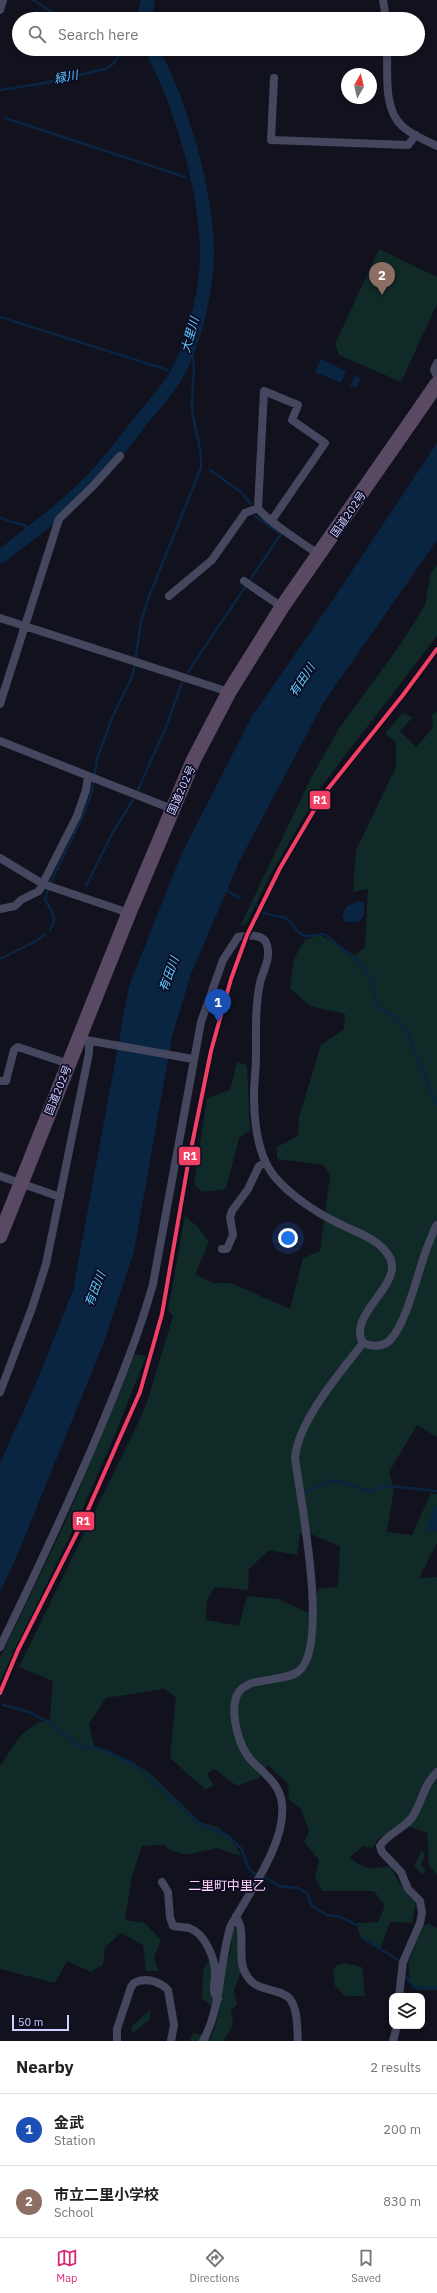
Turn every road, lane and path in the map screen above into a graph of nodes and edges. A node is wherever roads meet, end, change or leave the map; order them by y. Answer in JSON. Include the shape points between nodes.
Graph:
{"nodes":[{"id":1,"x":3,"y":0,"type":"edge"},
{"id":2,"x":383,"y":0,"type":"edge"},
{"id":3,"x":0,"y":10,"type":"edge"},
{"id":4,"x":385,"y":12,"type":"edge"},
{"id":5,"x":387,"y":56,"type":"edge"},
{"id":6,"x":274,"y":78,"type":"dead end"},
{"id":7,"x":416,"y":135,"type":"junction"},
{"id":8,"x":437,"y":146,"type":"edge"},
{"id":9,"x":437,"y":363,"type":"edge"},
{"id":10,"x":437,"y":376,"type":"edge"},
{"id":11,"x":437,"y":384,"type":"edge"},
{"id":12,"x":120,"y":456,"type":"dead end"},
{"id":13,"x":258,"y":508,"type":"junction"},
{"id":14,"x":272,"y":520,"type":"junction"},
{"id":15,"x":319,"y":555,"type":"junction"},
{"id":16,"x":247,"y":583,"type":"dead end"},
{"id":17,"x":169,"y":596,"type":"dead end"},
{"id":18,"x":282,"y":607,"type":"junction"},
{"id":19,"x":0,"y":618,"type":"edge"},
{"id":20,"x":25,"y":626,"type":"junction"},
{"id":21,"x":229,"y":692,"type":"junction"},
{"id":22,"x":0,"y":704,"type":"edge"},
{"id":23,"x":0,"y":741,"type":"edge"},
{"id":24,"x":88,"y":776,"type":"junction"},
{"id":25,"x":172,"y":809,"type":"junction"},
{"id":26,"x":0,"y":858,"type":"edge"},
{"id":27,"x":47,"y":885,"type":"junction"},
{"id":28,"x":0,"y":908,"type":"edge"},
{"id":29,"x":129,"y":913,"type":"junction"},
{"id":30,"x":84,"y":1040,"type":"junction"},
{"id":31,"x":193,"y":1059,"type":"junction"},
{"id":32,"x":69,"y":1064,"type":"junction"},
{"id":33,"x":0,"y":1081,"type":"edge"},
{"id":34,"x":265,"y":1163,"type":"junction"},
{"id":35,"x":0,"y":1176,"type":"edge"},
{"id":36,"x":22,"y":1183,"type":"junction"},
{"id":37,"x":60,"y":1197,"type":"junction"},
{"id":38,"x":437,"y":1226,"type":"edge"},
{"id":39,"x":0,"y":1236,"type":"edge"},
{"id":40,"x":222,"y":1249,"type":"dead end"},
{"id":41,"x":363,"y":1343,"type":"junction"},
{"id":42,"x":0,"y":1392,"type":"edge"},
{"id":43,"x":0,"y":1647,"type":"edge"},
{"id":44,"x":437,"y":1772,"type":"edge"},
{"id":45,"x":162,"y":1882,"type":"dead end"},
{"id":46,"x":236,"y":1916,"type":"junction"},
{"id":47,"x":399,"y":1993,"type":"edge"},
{"id":48,"x":218,"y":1999,"type":"junction"},
{"id":49,"x":396,"y":2029,"type":"edge"},
{"id":50,"x":117,"y":2041,"type":"edge"},
{"id":51,"x":171,"y":2041,"type":"edge"},
{"id":52,"x":203,"y":2041,"type":"edge"},
{"id":53,"x":298,"y":2041,"type":"edge"},
{"id":54,"x":393,"y":2041,"type":"edge"}],
"edges":[{"from":1,"to":3,"type":"street"},
{"from":2,"to":4,"type":"street"},
{"from":5,"to":7,"type":"street","via":[[391,110],[403,127]]},
{"from":6,"to":7,"type":"street","via":[[271,140],[408,145]]},
{"from":7,"to":8,"type":"street"},
{"from":9,"to":10,"type":"street","via":[[434,370]]},
{"from":11,"to":15,"type":"highway","name":"国道202号"},
{"from":12,"to":20,"type":"street","via":[[59,519]]},
{"from":13,"to":14,"type":"street"},
{"from":13,"to":14,"type":"street","via":[[264,390],[298,405],[292,420],[325,443]]},
{"from":13,"to":17,"type":"street","via":[[245,513],[212,560]]},
{"from":14,"to":15,"type":"street"},
{"from":15,"to":18,"type":"highway","name":"国道202号"},
{"from":16,"to":18,"type":"street"},
{"from":18,"to":21,"type":"highway","name":"国道202号"},
{"from":19,"to":20,"type":"street"},
{"from":20,"to":21,"type":"street"},
{"from":20,"to":22,"type":"street"},
{"from":21,"to":25,"type":"highway","name":"国道202号"},
{"from":23,"to":24,"type":"street"},
{"from":24,"to":25,"type":"street"},
{"from":24,"to":27,"type":"street","via":[[77,816]]},
{"from":25,"to":29,"type":"highway","name":"国道202号"},
{"from":26,"to":27,"type":"street"},
{"from":27,"to":28,"type":"street","via":[[15,906]]},
{"from":27,"to":29,"type":"street"},
{"from":29,"to":30,"type":"highway","name":"国道202号"},
{"from":30,"to":31,"type":"street"},
{"from":30,"to":32,"type":"highway","name":"国道202号"},
{"from":30,"to":37,"type":"street","via":[[89,1053]]},
{"from":31,"to":34,"type":"street","via":[[201,1022],[223,960],[231,946],[238,937],[247,935],[263,938],[267,944],[267,963],[257,997],[254,1096]]},
{"from":31,"to":43,"type":"street","via":[[154,1276],[143,1320],[58,1529]]},
{"from":32,"to":33,"type":"street","via":[[18,1047],[14,1050],[6,1081]]},
{"from":32,"to":36,"type":"highway","name":"国道202号"},
{"from":34,"to":40,"type":"street","via":[[259,1166],[248,1189],[232,1211],[230,1217],[233,1235],[227,1249]]},
{"from":34,"to":41,"type":"street","via":[[276,1179],[326,1218],[380,1244],[391,1258],[391,1272],[384,1290],[362,1320],[359,1330]]},
{"from":35,"to":36,"type":"street"},
{"from":36,"to":37,"type":"street"},
{"from":36,"to":39,"type":"highway","name":"国道202号"},
{"from":37,"to":42,"type":"street","via":[[41,1279]]},
{"from":38,"to":41,"type":"street","via":[[420,1265],[407,1309],[392,1338],[375,1347]]},
{"from":41,"to":46,"type":"street","via":[[316,1408],[301,1432],[296,1448],[295,1458],[313,1592],[312,1636],[306,1663],[299,1671],[288,1676],[245,1686],[237,1693],[234,1704],[242,1746],[249,1758],[274,1783],[282,1804],[276,1842]]},
{"from":44,"to":47,"type":"street","via":[[427,1782],[413,1818],[380,1846],[382,1852],[401,1872],[408,1889],[420,1902],[421,1908],[420,1923],[403,1962]]},
{"from":45,"to":48,"type":"street","via":[[168,1892],[170,1917],[174,1926],[189,1928],[200,1934],[207,1945],[214,1964],[213,1990]]},
{"from":46,"to":48,"type":"street","via":[[230,1928]]},
{"from":46,"to":53,"type":"street","via":[[241,1932],[242,1962],[247,1978],[258,1986],[290,1999]]},
{"from":48,"to":52,"type":"street"},
{"from":49,"to":54,"type":"street"},
{"from":50,"to":51,"type":"street","via":[[117,2028],[131,1987],[134,1983],[146,1980],[158,1982],[168,1990],[174,2025]]}]}
